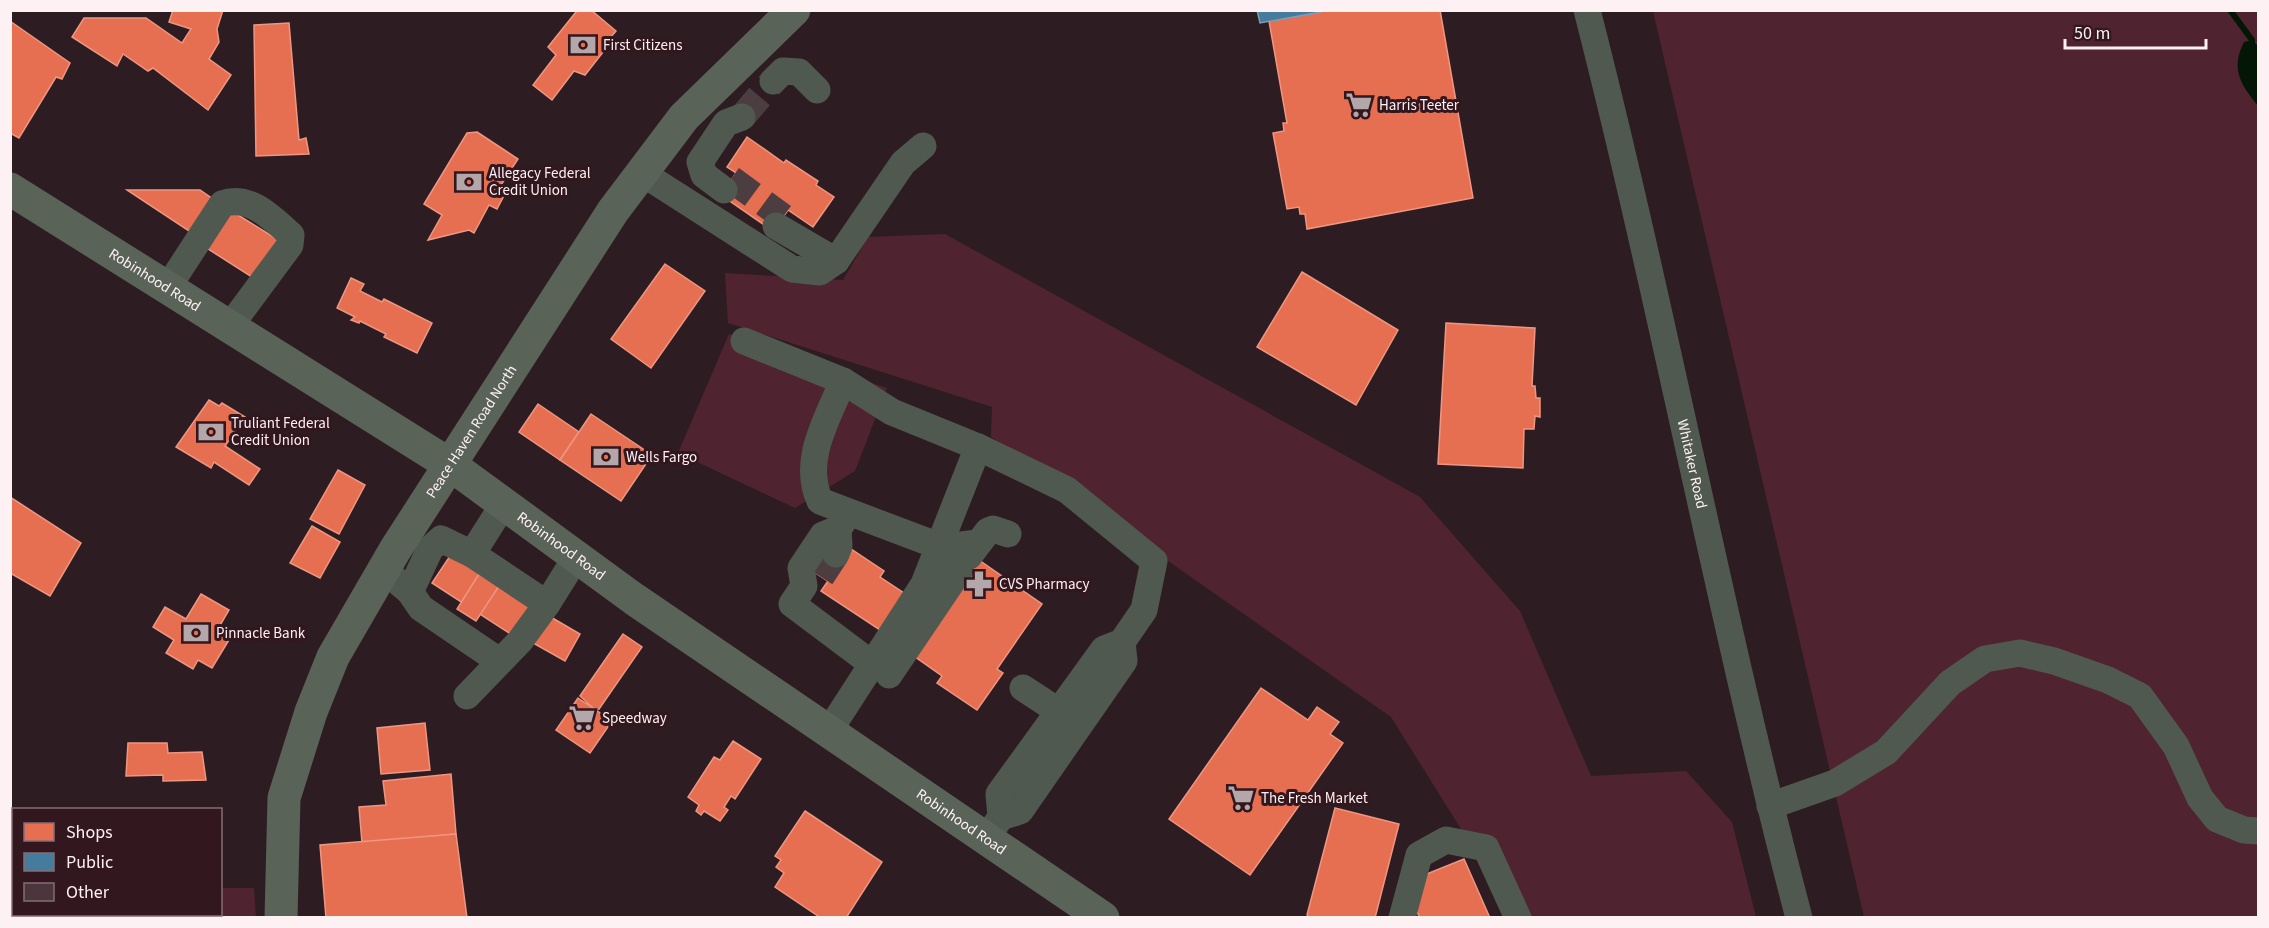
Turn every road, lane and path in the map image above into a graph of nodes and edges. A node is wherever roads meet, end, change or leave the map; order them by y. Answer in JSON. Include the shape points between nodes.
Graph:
{"nodes":[{"id":1,"x":1587,"y":10,"type":"edge"},
{"id":2,"x":787,"y":12,"type":"edge"},
{"id":3,"x":778,"y":84,"type":"tunnel mouth"},
{"id":4,"x":817,"y":90,"type":"dead end"},
{"id":5,"x":747,"y":120,"type":"tunnel mouth"},
{"id":6,"x":922,"y":146,"type":"dead end"},
{"id":7,"x":642,"y":173,"type":"junction"},
{"id":8,"x":728,"y":185,"type":"tunnel mouth"},
{"id":9,"x":10,"y":189,"type":"edge"},
{"id":10,"x":780,"y":222,"type":"tunnel mouth"},
{"id":11,"x":827,"y":255,"type":"junction"},
{"id":12,"x":168,"y":287,"type":"junction"},
{"id":13,"x":230,"y":326,"type":"junction"},
{"id":14,"x":744,"y":341,"type":"dead end"},
{"id":15,"x":843,"y":381,"type":"junction"},
{"id":16,"x":978,"y":447,"type":"junction"},
{"id":17,"x":452,"y":466,"type":"junction"},
{"id":18,"x":503,"y":505,"type":"junction"},
{"id":19,"x":841,"y":532,"type":"junction"},
{"id":20,"x":1008,"y":534,"type":"dead end"},
{"id":21,"x":418,"y":542,"type":"junction"},
{"id":22,"x":939,"y":546,"type":"junction"},
{"id":23,"x":472,"y":554,"type":"junction"},
{"id":24,"x":578,"y":556,"type":"junction"},
{"id":25,"x":384,"y":569,"type":"junction"},
{"id":26,"x":410,"y":592,"type":"junction"},
{"id":27,"x":547,"y":604,"type":"junction"},
{"id":28,"x":1122,"y":642,"type":"junction"},
{"id":29,"x":499,"y":661,"type":"junction"},
{"id":30,"x":880,"y":670,"type":"junction"},
{"id":31,"x":1023,"y":688,"type":"dead end"},
{"id":32,"x":467,"y":696,"type":"dead end"},
{"id":33,"x":1060,"y":710,"type":"junction"},
{"id":34,"x":1081,"y":726,"type":"junction"},
{"id":35,"x":829,"y":731,"type":"junction"},
{"id":36,"x":1770,"y":806,"type":"junction"},
{"id":37,"x":993,"y":827,"type":"junction"},
{"id":38,"x":2259,"y":831,"type":"edge"},
{"id":39,"x":281,"y":918,"type":"edge"},
{"id":40,"x":1103,"y":918,"type":"edge"},
{"id":41,"x":1402,"y":918,"type":"edge"},
{"id":42,"x":1518,"y":918,"type":"edge"},
{"id":43,"x":1799,"y":918,"type":"edge"}],
"edges":[{"from":1,"to":36,"type":"street","name":"Whitaker Road","via":[[1642,230]]},
{"from":2,"to":7,"type":"main road","name":"Peace Haven Road North","via":[[684,117]]},
{"from":3,"to":4,"type":"street","via":[[783,71],[799,72]]},
{"from":5,"to":8,"type":"street","via":[[723,144],[715,160]]},
{"from":6,"to":11,"type":"street","via":[[903,163]]},
{"from":7,"to":11,"type":"street","via":[[792,270],[820,272]]},
{"from":7,"to":17,"type":"main road","name":"Peace Haven Road North","via":[[613,211]]},
{"from":9,"to":12,"type":"main road","name":"Robinhood Road"},
{"from":10,"to":11,"type":"street","via":[[809,236]]},
{"from":12,"to":13,"type":"main road","name":"Robinhood Road"},
{"from":12,"to":13,"type":"street","via":[[222,204],[247,201],[291,234],[290,245]]},
{"from":13,"to":17,"type":"main road","name":"Robinhood Road"},
{"from":14,"to":15,"type":"street"},
{"from":15,"to":16,"type":"street","via":[[892,412]]},
{"from":15,"to":19,"type":"street","via":[[818,441],[812,485]]},
{"from":16,"to":22,"type":"street"},
{"from":16,"to":28,"type":"street","via":[[1067,490],[1154,561],[1144,610]]},
{"from":17,"to":18,"type":"main road","name":"Robinhood Road"},
{"from":17,"to":21,"type":"main road","name":"Peace Haven Road North"},
{"from":18,"to":23,"type":"street"},
{"from":18,"to":24,"type":"main road","name":"Robinhood Road"},
{"from":19,"to":22,"type":"street"},
{"from":19,"to":30,"type":"street","via":[[823,535],[801,568],[806,589]]},
{"from":20,"to":30,"type":"street","via":[[990,529],[968,558],[961,545],[944,568],[946,593]]},
{"from":21,"to":23,"type":"street","via":[[441,539]]},
{"from":21,"to":25,"type":"main road","name":"Peace Haven Road North"},
{"from":21,"to":26,"type":"street"},
{"from":22,"to":30,"type":"street"},
{"from":23,"to":27,"type":"street"},
{"from":24,"to":27,"type":"street"},
{"from":24,"to":35,"type":"main road","name":"Robinhood Road","via":[[634,599]]},
{"from":25,"to":26,"type":"street"},
{"from":25,"to":39,"type":"main road","name":"Peace Haven Road North","via":[[333,657],[284,798]]},
{"from":26,"to":29,"type":"street","via":[[421,608]]},
{"from":27,"to":29,"type":"street","via":[[520,641]]},
{"from":28,"to":33,"type":"street","via":[[1104,649]]},
{"from":28,"to":34,"type":"street","via":[[1124,661]]},
{"from":29,"to":32,"type":"street"},
{"from":30,"to":35,"type":"street"},
{"from":31,"to":33,"type":"street"},
{"from":33,"to":34,"type":"street"},
{"from":33,"to":37,"type":"street","via":[[999,794]]},
{"from":34,"to":37,"type":"street","via":[[1020,811]]},
{"from":35,"to":37,"type":"main road","name":"Robinhood Road"},
{"from":36,"to":38,"type":"street","via":[[1835,783],[1886,752],[1950,683],[1985,659],[2020,653],[2108,680],[2140,696],[2176,746],[2200,798],[2217,819],[2244,830]]},
{"from":36,"to":43,"type":"street","name":"Whitaker Road"},
{"from":37,"to":40,"type":"main road","name":"Robinhood Road"},
{"from":41,"to":42,"type":"street","via":[[1419,855],[1446,840],[1486,848]]}]}
